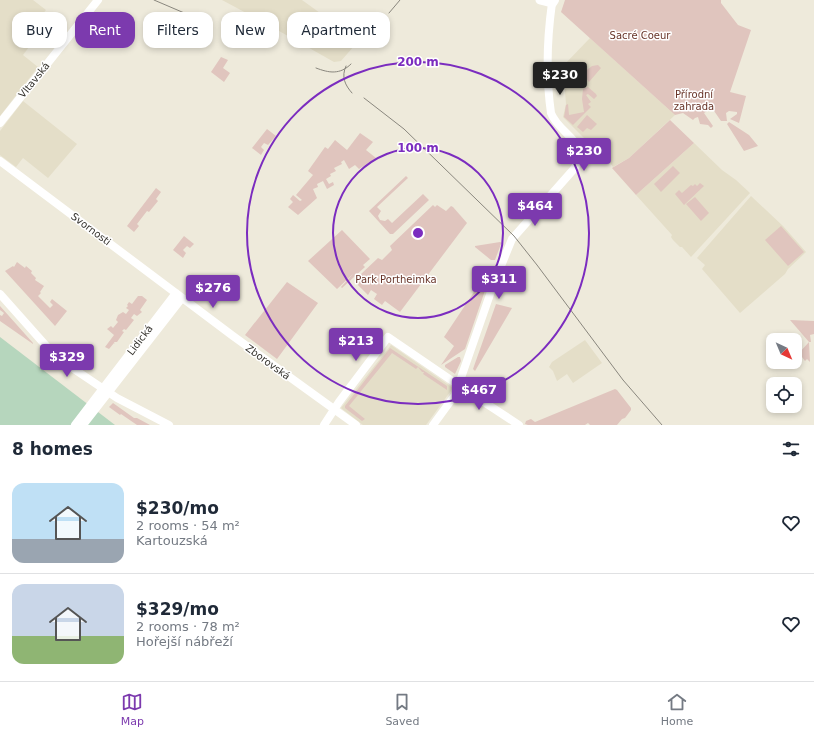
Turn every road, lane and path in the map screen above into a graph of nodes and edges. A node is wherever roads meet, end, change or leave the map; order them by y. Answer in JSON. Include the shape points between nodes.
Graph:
{"nodes":[{"id":1,"x":98,"y":0,"type":"edge"},
{"id":2,"x":540,"y":0,"type":"edge"},
{"id":3,"x":551,"y":1,"type":"edge"},
{"id":4,"x":0,"y":123,"type":"edge"},
{"id":5,"x":0,"y":161,"type":"edge"},
{"id":6,"x":0,"y":294,"type":"edge"},
{"id":7,"x":179,"y":295,"type":"junction"},
{"id":8,"x":458,"y":386,"type":"junction"},
{"id":9,"x":107,"y":388,"type":"junction"},
{"id":10,"x":334,"y":409,"type":"junction"},
{"id":11,"x":75,"y":425,"type":"edge"},
{"id":12,"x":83,"y":425,"type":"edge"},
{"id":13,"x":169,"y":425,"type":"edge"},
{"id":14,"x":324,"y":425,"type":"edge"},
{"id":15,"x":356,"y":425,"type":"edge"},
{"id":16,"x":433,"y":425,"type":"edge"},
{"id":17,"x":519,"y":425,"type":"edge"}],
"edges":[{"from":1,"to":4,"type":"main road","name":"Vltavská"},
{"from":2,"to":3,"type":"main road"},
{"from":3,"to":8,"type":"main road","via":[[548,69],[551,113],[560,128],[578,146],[580,158],[573,170],[513,238],[506,251]]},
{"from":5,"to":7,"type":"main road","name":"Svornosti"},
{"from":6,"to":13,"type":"main road","via":[[56,357],[117,398]]},
{"from":7,"to":9,"type":"main road","name":"Lidická"},
{"from":7,"to":10,"type":"main road","name":"Zborovská"},
{"from":8,"to":10,"type":"main road","via":[[388,337]]},
{"from":8,"to":16,"type":"main road"},
{"from":8,"to":17,"type":"main road"},
{"from":9,"to":11,"type":"main road"},
{"from":9,"to":12,"type":"main road"},
{"from":10,"to":14,"type":"main road"},
{"from":10,"to":15,"type":"main road","name":"Zborovská"}]}
